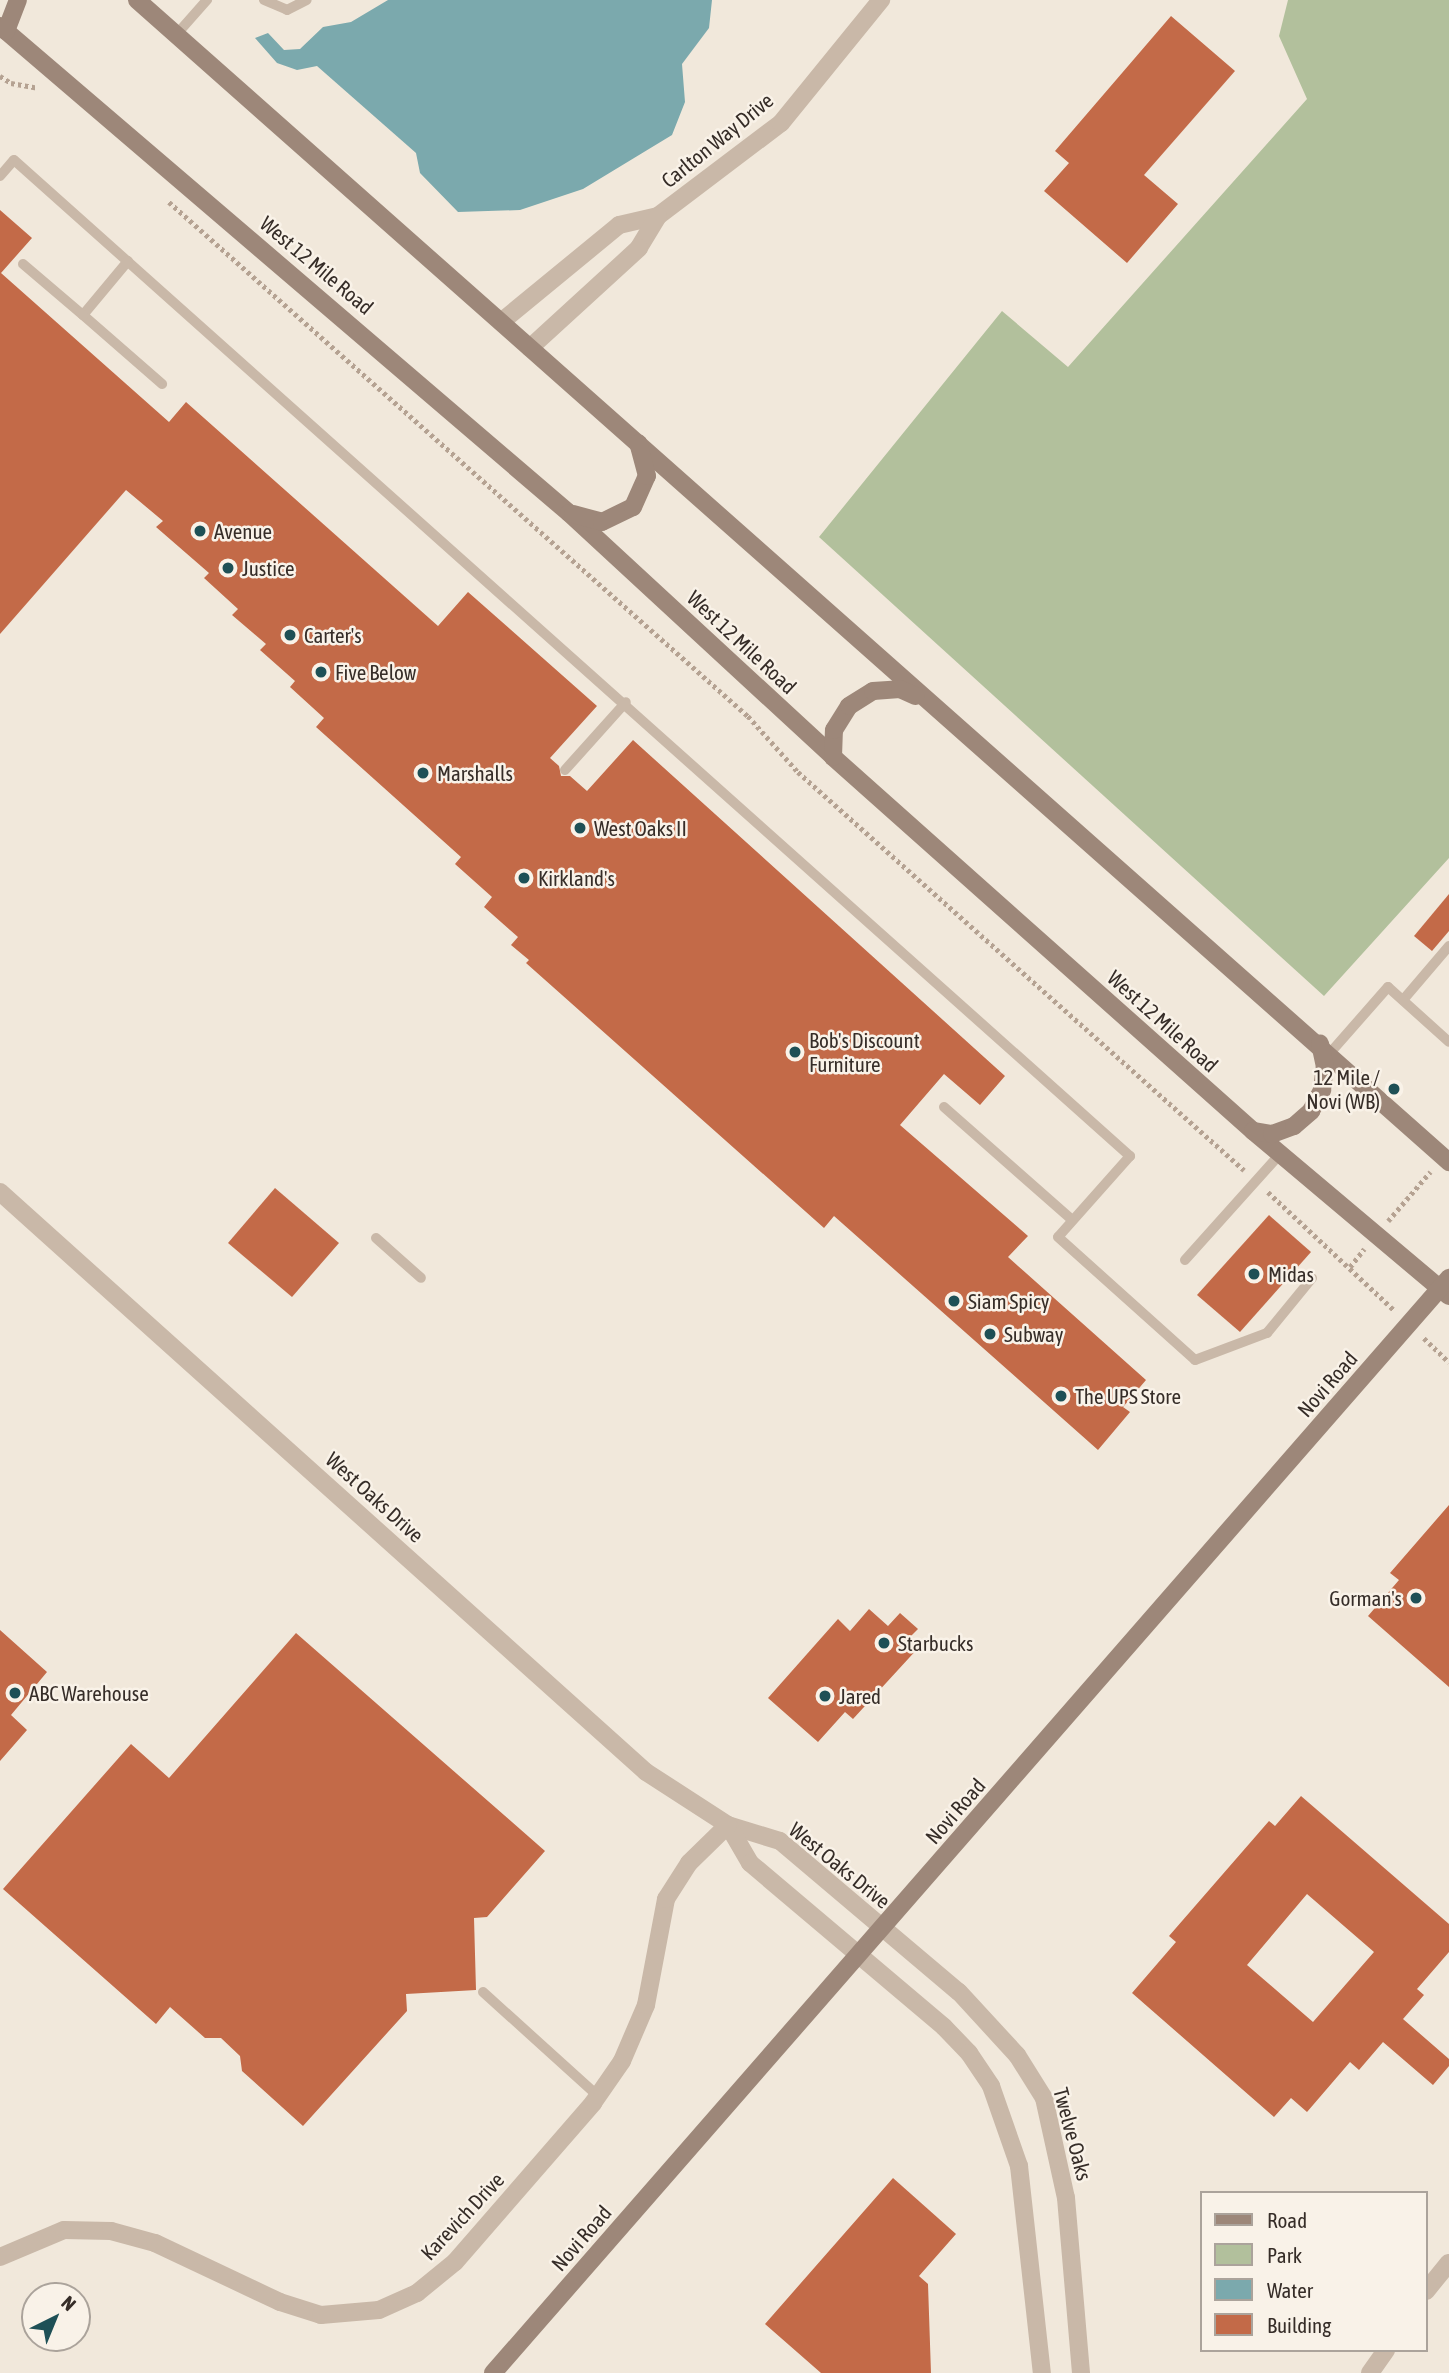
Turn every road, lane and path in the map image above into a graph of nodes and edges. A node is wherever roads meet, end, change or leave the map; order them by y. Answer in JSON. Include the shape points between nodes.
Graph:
{"nodes":[{"id":1,"x":18,"y":0,"type":"edge"},
{"id":2,"x":136,"y":0,"type":"edge"},
{"id":3,"x":207,"y":0,"type":"edge"},
{"id":4,"x":264,"y":0,"type":"edge"},
{"id":5,"x":307,"y":0,"type":"edge"},
{"id":6,"x":881,"y":0,"type":"edge"},
{"id":7,"x":2,"y":32,"type":"edge"},
{"id":8,"x":176,"y":35,"type":"junction"},
{"id":9,"x":0,"y":76,"type":"edge"},
{"id":10,"x":45,"y":92,"type":"dead end"},
{"id":11,"x":0,"y":176,"type":"edge"},
{"id":12,"x":159,"y":193,"type":"dead end"},
{"id":13,"x":658,"y":216,"type":"junction"},
{"id":14,"x":128,"y":261,"type":"junction"},
{"id":15,"x":23,"y":264,"type":"dead end"},
{"id":16,"x":83,"y":315,"type":"junction"},
{"id":17,"x":501,"y":322,"type":"junction"},
{"id":18,"x":530,"y":348,"type":"junction"},
{"id":19,"x":162,"y":384,"type":"dead end"},
{"id":20,"x":638,"y":443,"type":"junction"},
{"id":21,"x":569,"y":513,"type":"junction"},
{"id":22,"x":926,"y":700,"type":"junction"},
{"id":23,"x":626,"y":702,"type":"junction"},
{"id":24,"x":833,"y":757,"type":"junction"},
{"id":25,"x":565,"y":770,"type":"dead end"},
{"id":26,"x":1449,"y":946,"type":"edge"},
{"id":27,"x":1403,"y":1000,"type":"junction"},
{"id":28,"x":1449,"y":1042,"type":"edge"},
{"id":29,"x":1325,"y":1049,"type":"junction"},
{"id":30,"x":944,"y":1108,"type":"dead end"},
{"id":31,"x":1252,"y":1131,"type":"junction"},
{"id":32,"x":1280,"y":1154,"type":"junction"},
{"id":33,"x":1446,"y":1159,"type":"edge"},
{"id":34,"x":1256,"y":1181,"type":"junction"},
{"id":35,"x":0,"y":1192,"type":"edge"},
{"id":36,"x":1072,"y":1220,"type":"junction"},
{"id":37,"x":1375,"y":1236,"type":"junction"},
{"id":38,"x":376,"y":1238,"type":"dead end"},
{"id":39,"x":1185,"y":1260,"type":"dead end"},
{"id":40,"x":1350,"y":1267,"type":"junction"},
{"id":41,"x":421,"y":1278,"type":"dead end"},
{"id":42,"x":1312,"y":1278,"type":"dead end"},
{"id":43,"x":1446,"y":1287,"type":"edge"},
{"id":44,"x":1409,"y":1323,"type":"junction"},
{"id":45,"x":1449,"y":1362,"type":"edge"},
{"id":46,"x":728,"y":1825,"type":"junction"},
{"id":47,"x":883,"y":1929,"type":"junction"},
{"id":48,"x":860,"y":1954,"type":"junction"},
{"id":49,"x":483,"y":1992,"type":"dead end"},
{"id":50,"x":598,"y":2096,"type":"junction"},
{"id":51,"x":0,"y":2257,"type":"edge"},
{"id":52,"x":1449,"y":2263,"type":"edge"},
{"id":53,"x":1428,"y":2289,"type":"edge"},
{"id":54,"x":1385,"y":2352,"type":"edge"},
{"id":55,"x":493,"y":2373,"type":"edge"},
{"id":56,"x":1042,"y":2373,"type":"edge"},
{"id":57,"x":1081,"y":2373,"type":"edge"},
{"id":58,"x":1370,"y":2373,"type":"edge"}],
"edges":[{"from":1,"to":7,"type":"main road"},
{"from":2,"to":8,"type":"main road"},
{"from":3,"to":8,"type":"lane"},
{"from":4,"to":5,"type":"lane","via":[[287,10]]},
{"from":6,"to":13,"type":"street","name":"Carlton Way Drive","via":[[781,123]]},
{"from":7,"to":21,"type":"main road","name":"West 12 Mile Road"},
{"from":8,"to":17,"type":"main road"},
{"from":9,"to":10,"type":"path"},
{"from":11,"to":14,"type":"lane","via":[[14,160]]},
{"from":12,"to":34,"type":"path","via":[[748,716],[799,772]]},
{"from":13,"to":17,"type":"street","name":"Carlton Way Drive","via":[[619,225]]},
{"from":13,"to":18,"type":"street","name":"Carlton Way Drive","via":[[639,248]]},
{"from":14,"to":16,"type":"lane"},
{"from":14,"to":23,"type":"lane"},
{"from":15,"to":16,"type":"lane"},
{"from":16,"to":19,"type":"lane"},
{"from":17,"to":18,"type":"main road"},
{"from":18,"to":20,"type":"main road"},
{"from":20,"to":21,"type":"main road","via":[[647,476],[633,507],[602,522]]},
{"from":20,"to":22,"type":"main road"},
{"from":21,"to":24,"type":"main road","name":"West 12 Mile Road"},
{"from":22,"to":24,"type":"main road","via":[[900,689],[873,691],[849,706],[834,730]]},
{"from":22,"to":29,"type":"main road"},
{"from":23,"to":25,"type":"lane"},
{"from":23,"to":36,"type":"lane","via":[[1130,1156]]},
{"from":24,"to":31,"type":"main road","name":"West 12 Mile Road"},
{"from":26,"to":27,"type":"lane"},
{"from":27,"to":28,"type":"lane"},
{"from":27,"to":29,"type":"lane","via":[[1388,987]]},
{"from":29,"to":31,"type":"main road","via":[[1324,1079],[1311,1111],[1294,1126],[1272,1134]]},
{"from":29,"to":33,"type":"main road"},
{"from":30,"to":36,"type":"lane"},
{"from":31,"to":32,"type":"main road","name":"West 12 Mile Road"},
{"from":32,"to":34,"type":"lane"},
{"from":32,"to":37,"type":"main road","name":"West 12 Mile Road"},
{"from":33,"to":37,"type":"path"},
{"from":34,"to":39,"type":"lane"},
{"from":34,"to":40,"type":"path"},
{"from":35,"to":46,"type":"street","name":"West Oaks Drive","via":[[646,1772]]},
{"from":36,"to":42,"type":"lane","via":[[1058,1237],[1195,1360],[1267,1333]]},
{"from":37,"to":40,"type":"path"},
{"from":37,"to":43,"type":"main road","name":"West 12 Mile Road"},
{"from":38,"to":41,"type":"lane"},
{"from":40,"to":44,"type":"path"},
{"from":43,"to":44,"type":"main road","name":"Novi Road"},
{"from":44,"to":45,"type":"path"},
{"from":44,"to":47,"type":"main road","name":"Novi Road"},
{"from":46,"to":47,"type":"street","name":"West Oaks Drive","via":[[780,1840]]},
{"from":46,"to":48,"type":"street","name":"West Oaks Drive","via":[[750,1863],[808,1917]]},
{"from":46,"to":50,"type":"street","name":"Karevich Drive","via":[[689,1863],[666,1899],[646,2005],[622,2061]]},
{"from":47,"to":48,"type":"main road","name":"Novi Road"},
{"from":47,"to":57,"type":"street","name":"Twelve Oaks","via":[[960,1992],[1017,2055],[1044,2098],[1066,2198]]},
{"from":48,"to":55,"type":"main road","name":"Novi Road"},
{"from":48,"to":56,"type":"street","via":[[969,2053],[991,2086],[1019,2166]]},
{"from":49,"to":50,"type":"lane"},
{"from":50,"to":51,"type":"street","name":"Karevich Drive","via":[[455,2262],[417,2292],[379,2310],[338,2316],[304,2311],[155,2243],[111,2231],[64,2230]]},
{"from":52,"to":53,"type":"street"},
{"from":54,"to":58,"type":"street"}]}
